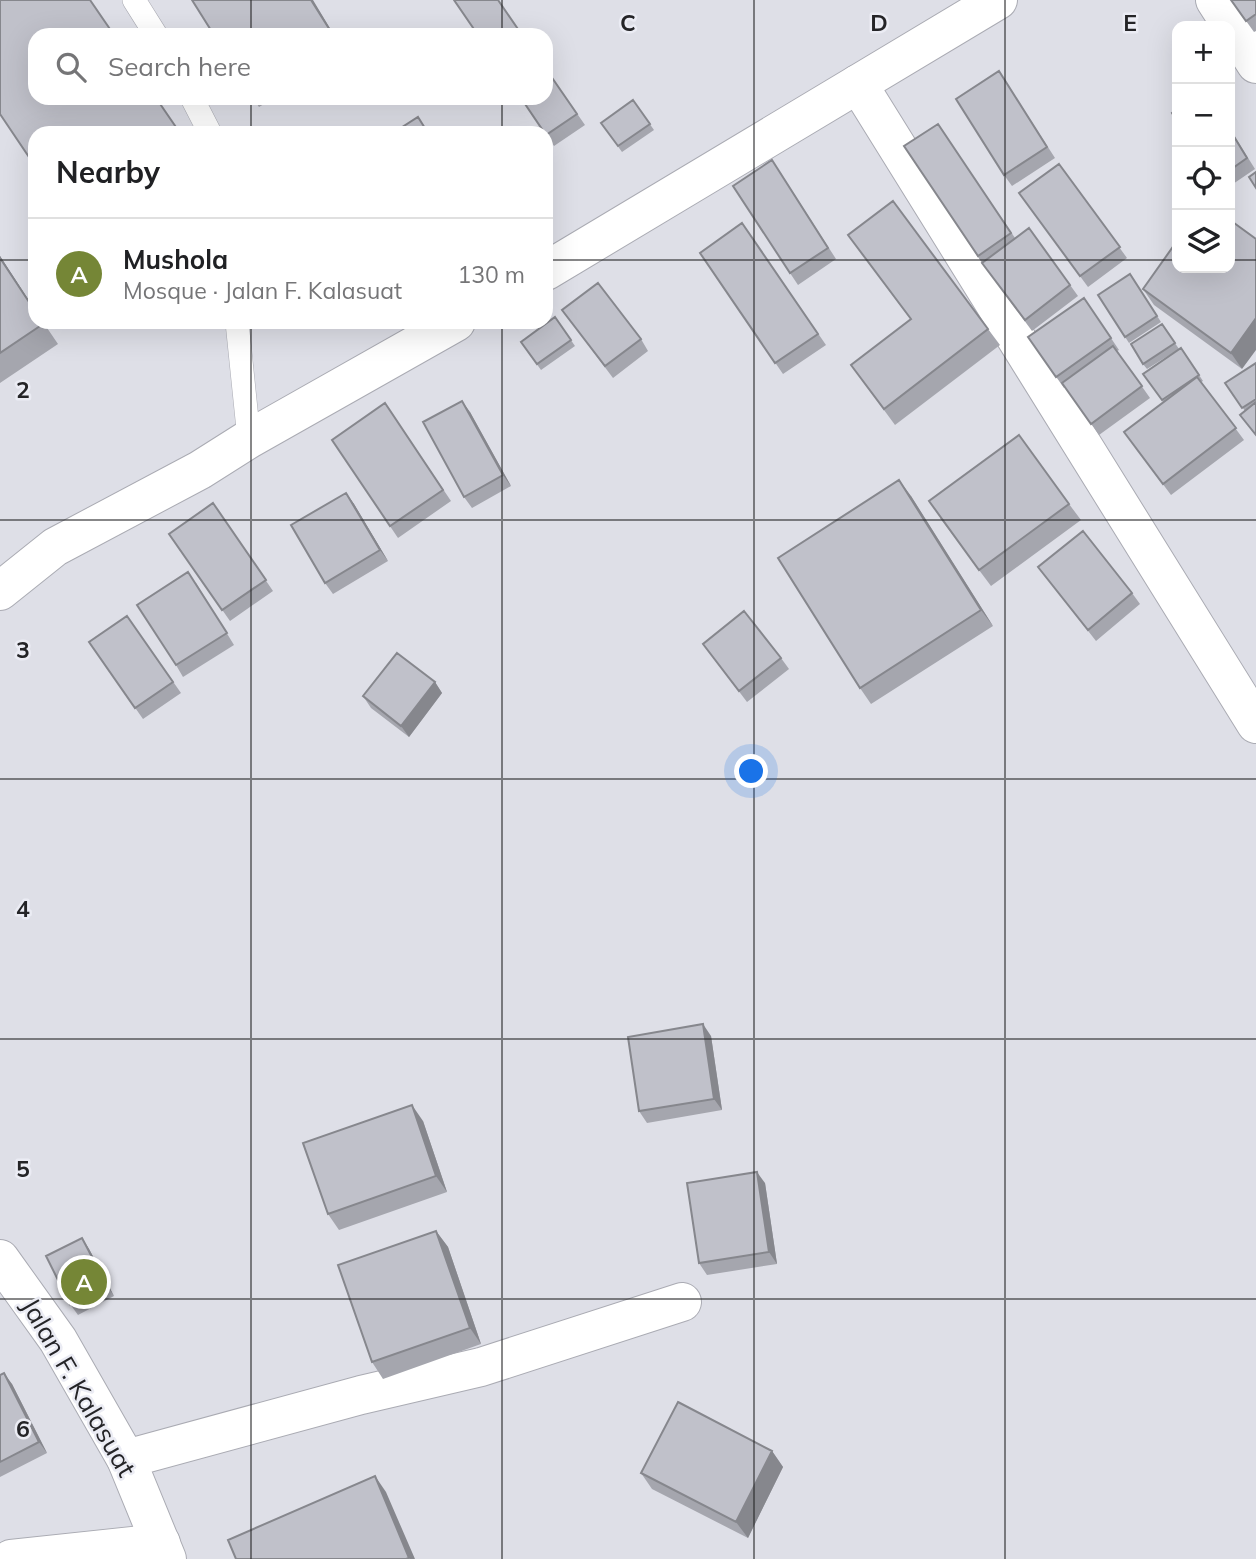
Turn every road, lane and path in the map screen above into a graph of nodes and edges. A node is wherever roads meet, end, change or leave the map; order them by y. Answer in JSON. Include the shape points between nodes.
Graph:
{"nodes":[{"id":1,"x":134,"y":0,"type":"edge"},
{"id":2,"x":998,"y":0,"type":"edge"},
{"id":3,"x":1215,"y":0,"type":"edge"},
{"id":4,"x":152,"y":28,"type":"edge"},
{"id":5,"x":1256,"y":64,"type":"edge"},
{"id":6,"x":858,"y":84,"type":"junction"},
{"id":7,"x":196,"y":105,"type":"edge"},
{"id":8,"x":206,"y":126,"type":"edge"},
{"id":9,"x":553,"y":267,"type":"edge"},
{"id":10,"x":238,"y":329,"type":"edge"},
{"id":11,"x":444,"y":329,"type":"edge"},
{"id":12,"x":250,"y":439,"type":"junction"},
{"id":13,"x":0,"y":591,"type":"edge"},
{"id":14,"x":1256,"y":724,"type":"edge"},
{"id":15,"x":0,"y":1259,"type":"edge"},
{"id":16,"x":681,"y":1302,"type":"dead end"},
{"id":17,"x":126,"y":1459,"type":"junction"},
{"id":18,"x":164,"y":1551,"type":"edge"},
{"id":19,"x":10,"y":1559,"type":"edge"}],
"edges":[{"from":1,"to":4,"type":"lane"},
{"from":2,"to":6,"type":"street"},
{"from":3,"to":5,"type":"street"},
{"from":6,"to":9,"type":"street"},
{"from":6,"to":14,"type":"street"},
{"from":7,"to":8,"type":"lane"},
{"from":10,"to":12,"type":"lane"},
{"from":11,"to":12,"type":"street"},
{"from":12,"to":13,"type":"street","via":[[55,547]]},
{"from":15,"to":17,"type":"street","name":"Jalan F. Kalasuat","via":[[58,1340]]},
{"from":16,"to":17,"type":"street","via":[[481,1367]]},
{"from":17,"to":18,"type":"street","name":"Jalan F. Kalasuat"},
{"from":18,"to":19,"type":"street"}]}
